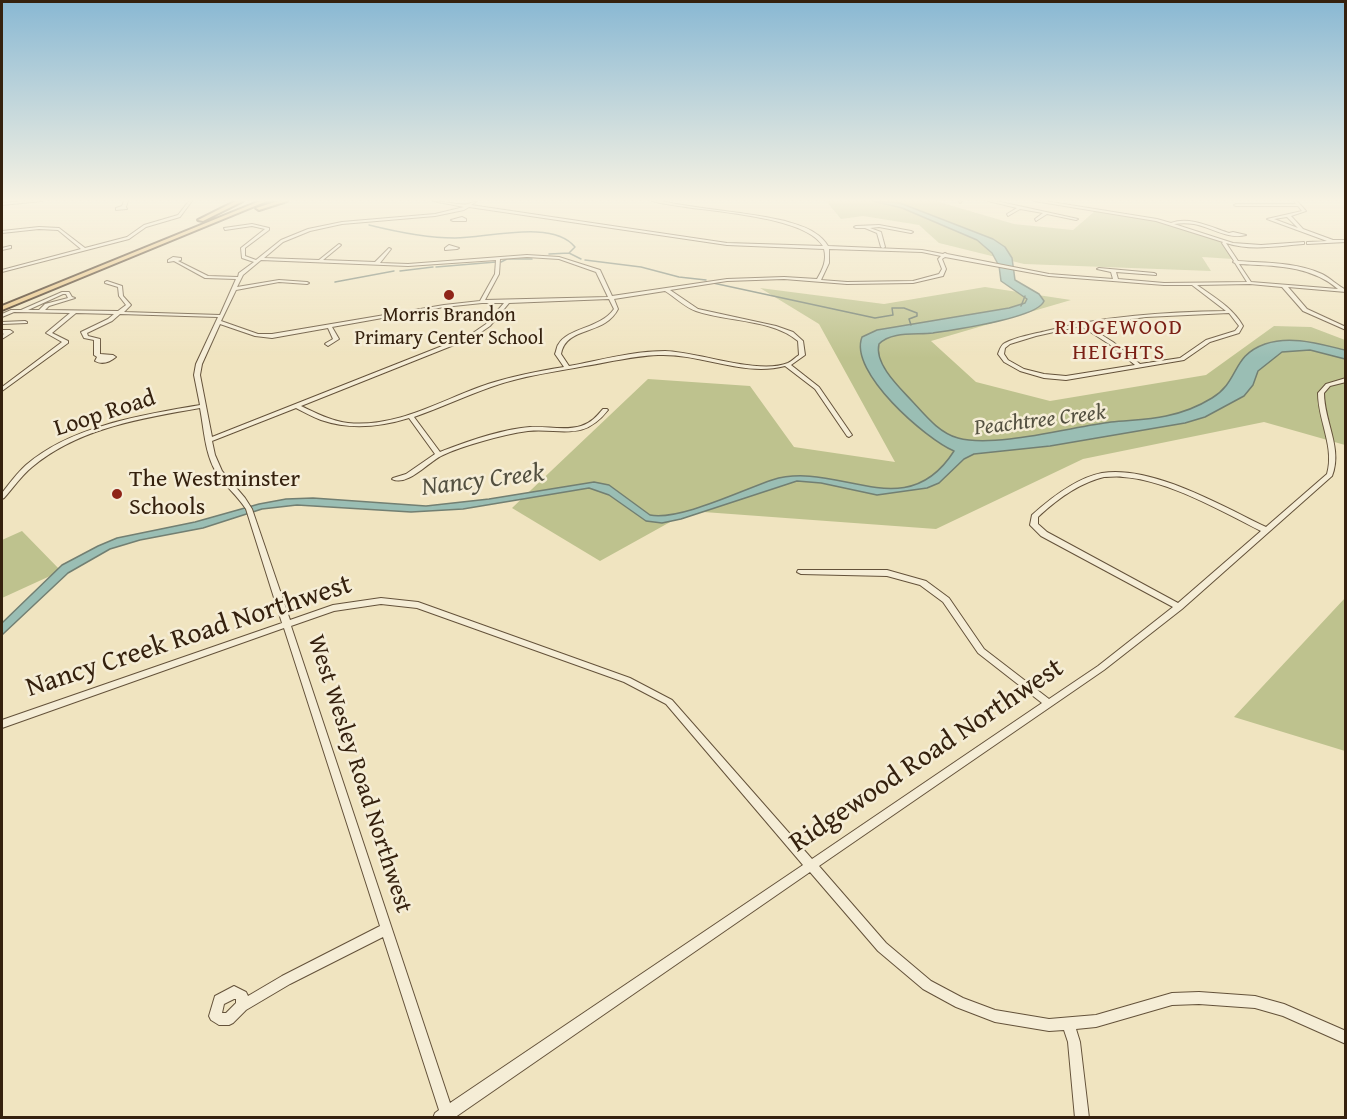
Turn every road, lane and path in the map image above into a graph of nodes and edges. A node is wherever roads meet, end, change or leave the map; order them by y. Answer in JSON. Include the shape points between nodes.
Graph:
{"nodes":[{"id":1,"x":68,"y":253,"type":"edge"},
{"id":2,"x":124,"y":253,"type":"edge"},
{"id":3,"x":138,"y":253,"type":"edge"},
{"id":4,"x":243,"y":253,"type":"edge"},
{"id":5,"x":266,"y":253,"type":"edge"},
{"id":6,"x":329,"y":253,"type":"edge"},
{"id":7,"x":385,"y":253,"type":"edge"},
{"id":8,"x":449,"y":253,"type":"edge"},
{"id":9,"x":827,"y":253,"type":"edge"},
{"id":10,"x":938,"y":253,"type":"edge"},
{"id":11,"x":1230,"y":253,"type":"edge"},
{"id":12,"x":945,"y":254,"type":"junction"},
{"id":13,"x":498,"y":259,"type":"junction"},
{"id":14,"x":257,"y":260,"type":"junction"},
{"id":15,"x":321,"y":260,"type":"junction"},
{"id":16,"x":176,"y":261,"type":"dead end"},
{"id":17,"x":1235,"y":262,"type":"junction"},
{"id":18,"x":447,"y":263,"type":"junction"},
{"id":19,"x":376,"y":264,"type":"junction"},
{"id":20,"x":1151,"y":267,"type":"dead end"},
{"id":21,"x":1099,"y":269,"type":"dead end"},
{"id":22,"x":2,"y":271,"type":"edge"},
{"id":23,"x":1113,"y":271,"type":"junction"},
{"id":24,"x":238,"y":278,"type":"junction"},
{"id":25,"x":1116,"y":280,"type":"junction"},
{"id":26,"x":818,"y":281,"type":"junction"},
{"id":27,"x":107,"y":282,"type":"dead end"},
{"id":28,"x":307,"y":283,"type":"dead end"},
{"id":29,"x":1193,"y":284,"type":"junction"},
{"id":30,"x":1250,"y":284,"type":"junction"},
{"id":31,"x":1284,"y":286,"type":"junction"},
{"id":32,"x":233,"y":289,"type":"junction"},
{"id":33,"x":667,"y":290,"type":"junction"},
{"id":34,"x":1345,"y":291,"type":"edge"},
{"id":35,"x":611,"y":298,"type":"junction"},
{"id":36,"x":2,"y":302,"type":"edge"},
{"id":37,"x":482,"y":302,"type":"junction"},
{"id":38,"x":507,"y":302,"type":"junction"},
{"id":39,"x":2,"y":308,"type":"edge"},
{"id":40,"x":21,"y":311,"type":"junction"},
{"id":41,"x":40,"y":311,"type":"junction"},
{"id":42,"x":75,"y":311,"type":"junction"},
{"id":43,"x":1230,"y":312,"type":"junction"},
{"id":44,"x":119,"y":314,"type":"junction"},
{"id":45,"x":2,"y":316,"type":"edge"},
{"id":46,"x":220,"y":319,"type":"junction"},
{"id":47,"x":26,"y":322,"type":"dead end"},
{"id":48,"x":2,"y":323,"type":"edge"},
{"id":49,"x":1081,"y":324,"type":"junction"},
{"id":50,"x":330,"y":327,"type":"junction"},
{"id":51,"x":1346,"y":329,"type":"edge"},
{"id":52,"x":2,"y":332,"type":"edge"},
{"id":53,"x":2,"y":337,"type":"edge"},
{"id":54,"x":328,"y":344,"type":"dead end"},
{"id":55,"x":100,"y":357,"type":"dead end"},
{"id":56,"x":788,"y":365,"type":"junction"},
{"id":57,"x":1138,"y":365,"type":"junction"},
{"id":58,"x":568,"y":368,"type":"junction"},
{"id":59,"x":1346,"y":380,"type":"edge"},
{"id":60,"x":2,"y":389,"type":"edge"},
{"id":61,"x":202,"y":406,"type":"junction"},
{"id":62,"x":297,"y":406,"type":"junction"},
{"id":63,"x":605,"y":410,"type":"dead end"},
{"id":64,"x":412,"y":418,"type":"junction"},
{"id":65,"x":849,"y":435,"type":"dead end"},
{"id":66,"x":209,"y":440,"type":"junction"},
{"id":67,"x":438,"y":454,"type":"junction"},
{"id":68,"x":395,"y":479,"type":"dead end"},
{"id":69,"x":2,"y":497,"type":"edge"},
{"id":70,"x":1267,"y":531,"type":"junction"},
{"id":71,"x":801,"y":572,"type":"dead end"},
{"id":72,"x":1179,"y":607,"type":"junction"},
{"id":73,"x":286,"y":625,"type":"junction"},
{"id":74,"x":1048,"y":703,"type":"junction"},
{"id":75,"x":2,"y":724,"type":"edge"},
{"id":76,"x":812,"y":865,"type":"junction"},
{"id":77,"x":386,"y":928,"type":"junction"},
{"id":78,"x":242,"y":1006,"type":"dead end"},
{"id":79,"x":1069,"y":1025,"type":"junction"},
{"id":80,"x":1346,"y":1038,"type":"edge"},
{"id":81,"x":445,"y":1116,"type":"edge"},
{"id":82,"x":1082,"y":1118,"type":"edge"}],
"edges":[{"from":1,"to":22,"type":"street"},
{"from":2,"to":36,"type":"highway"},
{"from":3,"to":39,"type":"highway"},
{"from":4,"to":14,"type":"street","via":[[243,257]]},
{"from":5,"to":14,"type":"street","name":"West Wesley Road Northwest"},
{"from":6,"to":15,"type":"street"},
{"from":7,"to":19,"type":"street"},
{"from":8,"to":18,"type":"street"},
{"from":9,"to":26,"type":"street","via":[[828,262]]},
{"from":10,"to":12,"type":"street"},
{"from":11,"to":17,"type":"street"},
{"from":12,"to":25,"type":"street","via":[[1019,271]]},
{"from":12,"to":26,"type":"street","via":[[940,259],[943,273],[928,281]]},
{"from":13,"to":18,"type":"street"},
{"from":13,"to":35,"type":"street","via":[[542,256],[577,262],[598,271]]},
{"from":13,"to":37,"type":"street","via":[[497,274]]},
{"from":14,"to":15,"type":"street"},
{"from":14,"to":24,"type":"street","name":"West Wesley Road Northwest"},
{"from":15,"to":19,"type":"street"},
{"from":16,"to":24,"type":"street","via":[[207,277]]},
{"from":17,"to":30,"type":"street"},
{"from":17,"to":34,"type":"street","via":[[1310,270],[1329,277]]},
{"from":18,"to":19,"type":"street"},
{"from":20,"to":23,"type":"street","via":[[1155,276]]},
{"from":21,"to":23,"type":"street"},
{"from":23,"to":25,"type":"street"},
{"from":24,"to":32,"type":"street","name":"West Wesley Road Northwest"},
{"from":25,"to":29,"type":"street"},
{"from":26,"to":33,"type":"street","via":[[743,278]]},
{"from":27,"to":44,"type":"street","via":[[120,286],[121,296],[129,303]]},
{"from":28,"to":32,"type":"street","via":[[274,281]]},
{"from":29,"to":30,"type":"street"},
{"from":29,"to":43,"type":"street"},
{"from":30,"to":31,"type":"street"},
{"from":31,"to":34,"type":"street"},
{"from":31,"to":51,"type":"street","via":[[1305,310]]},
{"from":32,"to":46,"type":"street","name":"West Wesley Road Northwest"},
{"from":33,"to":35,"type":"street"},
{"from":33,"to":56,"type":"street","via":[[696,310],[791,333],[800,341],[803,351]]},
{"from":35,"to":38,"type":"street"},
{"from":35,"to":58,"type":"street","via":[[616,309],[611,317],[560,345],[558,354]]},
{"from":37,"to":38,"type":"street"},
{"from":37,"to":50,"type":"street"},
{"from":38,"to":62,"type":"street","via":[[488,325],[472,336]]},
{"from":40,"to":41,"type":"street"},
{"from":40,"to":41,"type":"street","via":[[62,294],[71,298]]},
{"from":40,"to":45,"type":"street"},
{"from":41,"to":42,"type":"street"},
{"from":42,"to":44,"type":"street"},
{"from":42,"to":60,"type":"street","via":[[49,333],[66,342]]},
{"from":43,"to":49,"type":"street","via":[[1161,313]]},
{"from":43,"to":57,"type":"street","via":[[1241,323],[1237,332],[1208,341],[1182,359]]},
{"from":44,"to":46,"type":"street"},
{"from":44,"to":55,"type":"street","via":[[83,335],[98,339]]},
{"from":46,"to":50,"type":"street","via":[[264,336]]},
{"from":46,"to":61,"type":"street","name":"West Wesley Road Northwest","via":[[197,370]]},
{"from":47,"to":48,"type":"street"},
{"from":49,"to":57,"type":"street"},
{"from":49,"to":57,"type":"street","via":[[1008,344],[1001,354],[1017,368],[1051,377],[1074,377]]},
{"from":50,"to":54,"type":"street","via":[[336,339]]},
{"from":52,"to":53,"type":"street","via":[[10,332]]},
{"from":56,"to":58,"type":"street","via":[[758,367],[665,352]]},
{"from":56,"to":65,"type":"street","via":[[817,388]]},
{"from":58,"to":64,"type":"street","via":[[495,384]]},
{"from":59,"to":70,"type":"street","name":"Ridgewood Road Northwest","via":[[1328,385],[1321,393],[1333,466],[1330,475]]},
{"from":61,"to":66,"type":"street","name":"West Wesley Road Northwest"},
{"from":61,"to":69,"type":"street","name":"Loop Road","via":[[128,422],[62,445],[30,465]]},
{"from":62,"to":64,"type":"street","via":[[320,419],[352,425]]},
{"from":62,"to":66,"type":"street"},
{"from":63,"to":67,"type":"street","via":[[600,419],[581,430],[526,429]]},
{"from":64,"to":67,"type":"street"},
{"from":66,"to":73,"type":"street","name":"West Wesley Road Northwest","via":[[219,472],[243,499],[250,514]]},
{"from":67,"to":68,"type":"street","via":[[419,471]]},
{"from":70,"to":72,"type":"street","name":"Ridgewood Road Northwest"},
{"from":70,"to":72,"type":"street","via":[[1161,483],[1121,474],[1092,478],[1034,516],[1034,525],[1044,534]]},
{"from":71,"to":74,"type":"street","via":[[887,573],[923,583],[946,600],[981,651]]},
{"from":72,"to":74,"type":"street","name":"Ridgewood Road Northwest","via":[[1101,668]]},
{"from":73,"to":75,"type":"street","name":"Nancy Creek Road Northwest"},
{"from":73,"to":76,"type":"street","name":"Nancy Creek Road Northwest","via":[[352,604],[406,603],[627,680],[679,711]]},
{"from":73,"to":77,"type":"street","name":"West Wesley Road Northwest"},
{"from":74,"to":76,"type":"street","name":"Ridgewood Road Northwest"},
{"from":76,"to":79,"type":"street","name":"Nancy Creek Road Northwest","via":[[882,947],[927,985],[995,1016],[1031,1024]]},
{"from":76,"to":81,"type":"street","name":"Ridgewood Road Northwest"},
{"from":77,"to":78,"type":"street"},
{"from":77,"to":81,"type":"street","name":"West Wesley Road Northwest"},
{"from":79,"to":80,"type":"street","name":"Nancy Creek Road Northwest","via":[[1096,1021],[1150,1003],[1199,998],[1267,1005]]},
{"from":79,"to":82,"type":"street"}]}
